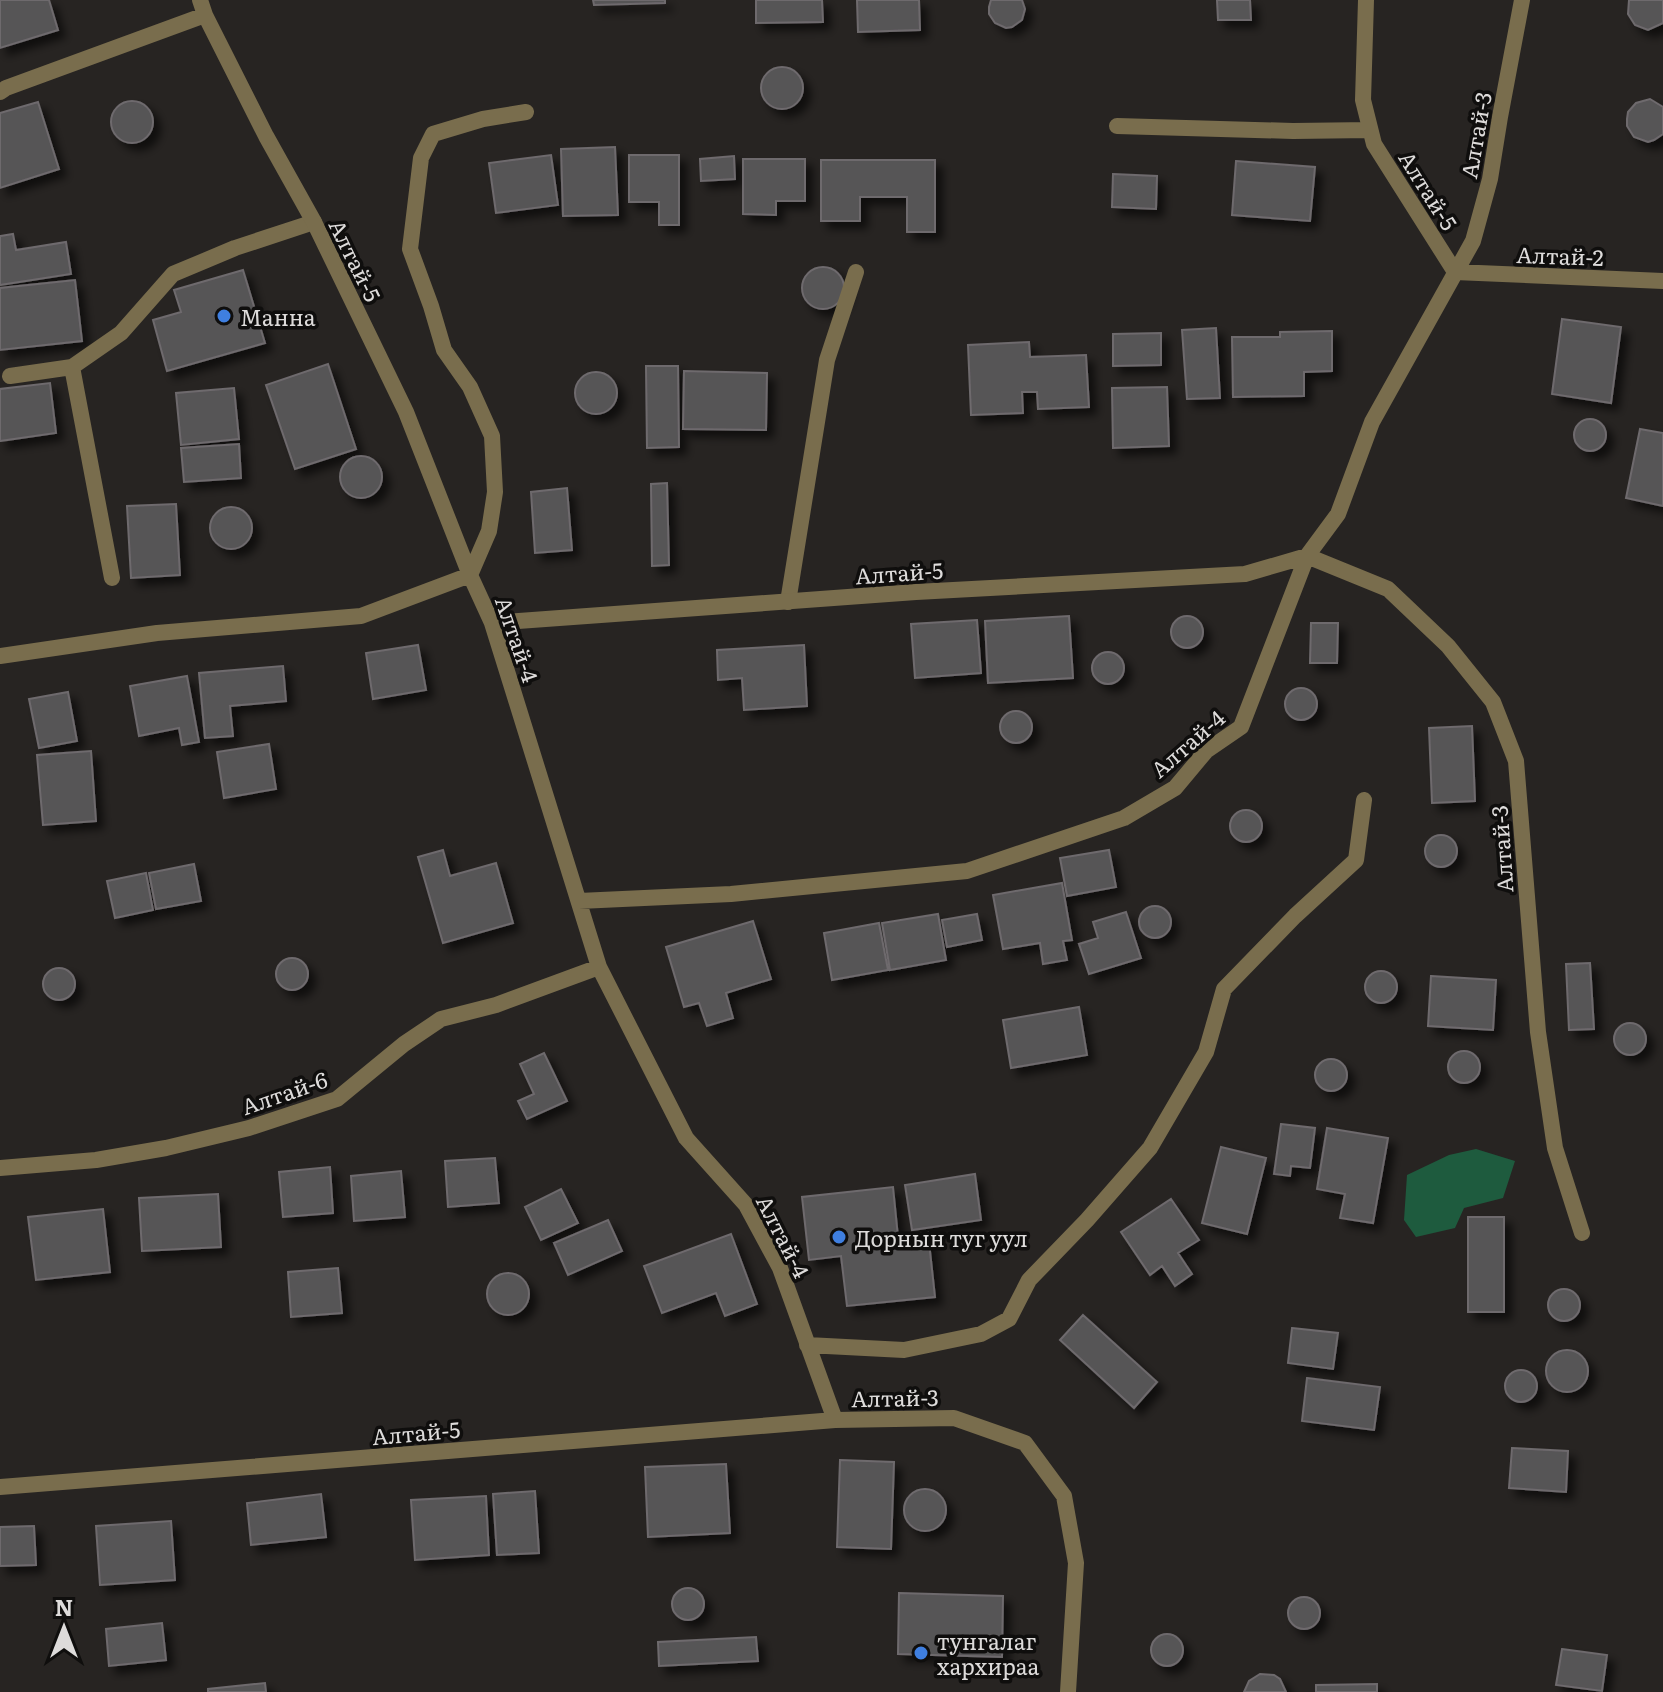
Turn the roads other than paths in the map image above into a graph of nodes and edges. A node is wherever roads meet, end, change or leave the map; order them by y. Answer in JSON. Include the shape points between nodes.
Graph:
{"nodes":[{"id":1,"x":1366,"y":0,"type":"edge"},
{"id":2,"x":1522,"y":0,"type":"edge"},
{"id":3,"x":202,"y":8,"type":"edge"},
{"id":4,"x":0,"y":92,"type":"edge"},
{"id":5,"x":526,"y":112,"type":"dead end"},
{"id":6,"x":1117,"y":126,"type":"dead end"},
{"id":7,"x":1370,"y":130,"type":"junction"},
{"id":8,"x":314,"y":222,"type":"junction"},
{"id":9,"x":856,"y":272,"type":"dead end"},
{"id":10,"x":1455,"y":272,"type":"junction"},
{"id":11,"x":1663,"y":281,"type":"edge"},
{"id":12,"x":72,"y":367,"type":"junction"},
{"id":13,"x":10,"y":376,"type":"dead end"},
{"id":14,"x":1307,"y":556,"type":"junction"},
{"id":15,"x":470,"y":575,"type":"junction"},
{"id":16,"x":112,"y":578,"type":"dead end"},
{"id":17,"x":788,"y":602,"type":"junction"},
{"id":18,"x":492,"y":623,"type":"junction"},
{"id":19,"x":0,"y":656,"type":"edge"},
{"id":20,"x":1364,"y":800,"type":"dead end"},
{"id":21,"x":579,"y":901,"type":"junction"},
{"id":22,"x":599,"y":967,"type":"junction"},
{"id":23,"x":0,"y":1168,"type":"edge"},
{"id":24,"x":1582,"y":1233,"type":"dead end"},
{"id":25,"x":807,"y":1345,"type":"junction"},
{"id":26,"x":835,"y":1420,"type":"junction"},
{"id":27,"x":0,"y":1487,"type":"edge"},
{"id":28,"x":1068,"y":1692,"type":"edge"}],
"edges":[{"from":1,"to":7,"type":"street","name":"Алтай-5","via":[[1363,100]]},
{"from":2,"to":10,"type":"street","name":"Алтай-3","via":[[1490,179],[1473,241]]},
{"from":3,"to":4,"type":"street","name":"Алтай-5"},
{"from":3,"to":8,"type":"street","name":"Алтай-5"},
{"from":5,"to":15,"type":"street","via":[[433,134],[421,158],[410,249],[444,350],[470,387],[492,436],[495,492],[489,531]]},
{"from":6,"to":7,"type":"street"},
{"from":7,"to":10,"type":"street","name":"Алтай-5"},
{"from":8,"to":12,"type":"street","via":[[173,274],[121,333]]},
{"from":8,"to":15,"type":"street","name":"Алтай-5","via":[[406,412]]},
{"from":9,"to":17,"type":"street","via":[[827,360]]},
{"from":10,"to":11,"type":"street","name":"Алтай-2"},
{"from":10,"to":14,"type":"street","name":"Алтай-4","via":[[1372,422],[1338,514]]},
{"from":12,"to":13,"type":"street"},
{"from":12,"to":16,"type":"street"},
{"from":14,"to":17,"type":"street","name":"Алтай-5","via":[[1245,574]]},
{"from":14,"to":21,"type":"street","name":"Алтай-4","via":[[1241,727],[1206,751],[1175,788],[1124,818],[967,871],[731,894]]},
{"from":14,"to":24,"type":"street","name":"Алтай-3","via":[[1388,589],[1448,646],[1493,702],[1516,761],[1538,1032],[1555,1148]]},
{"from":15,"to":18,"type":"street","name":"Алтай-4"},
{"from":15,"to":19,"type":"street","via":[[361,616],[157,633]]},
{"from":17,"to":18,"type":"street","name":"Алтай-5"},
{"from":18,"to":21,"type":"street","name":"Алтай-4"},
{"from":20,"to":25,"type":"street","via":[[1356,860],[1224,989],[1206,1052],[1150,1148],[1029,1280],[1009,1319],[981,1334],[904,1350]]},
{"from":21,"to":22,"type":"street","name":"Алтай-4"},
{"from":22,"to":23,"type":"street","name":"Алтай-6","via":[[441,1019],[337,1099],[166,1148]]},
{"from":22,"to":25,"type":"street","name":"Алтай-4","via":[[686,1138],[746,1205],[780,1268]]},
{"from":25,"to":26,"type":"street","name":"Алтай-4"},
{"from":26,"to":27,"type":"street","name":"Алтай-5"},
{"from":26,"to":28,"type":"street","name":"Алтай-3","via":[[954,1418],[1025,1443],[1064,1496],[1076,1563]]}]}
